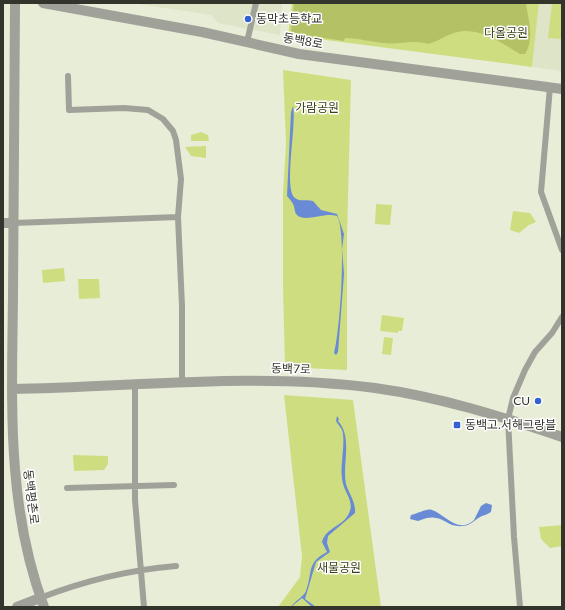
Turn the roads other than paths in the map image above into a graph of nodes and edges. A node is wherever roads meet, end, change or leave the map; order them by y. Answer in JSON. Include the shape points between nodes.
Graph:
{"nodes":[{"id":1,"x":14,"y":3,"type":"edge"},
{"id":2,"x":43,"y":3,"type":"edge"},
{"id":3,"x":256,"y":3,"type":"edge"},
{"id":4,"x":247,"y":42,"type":"junction"},
{"id":5,"x":68,"y":76,"type":"dead end"},
{"id":6,"x":550,"y":87,"type":"junction"},
{"id":7,"x":562,"y":89,"type":"edge"},
{"id":8,"x":178,"y":217,"type":"junction"},
{"id":9,"x":3,"y":223,"type":"edge"},
{"id":10,"x":14,"y":223,"type":"junction"},
{"id":11,"x":562,"y":250,"type":"edge"},
{"id":12,"x":562,"y":317,"type":"edge"},
{"id":13,"x":182,"y":382,"type":"junction"},
{"id":14,"x":134,"y":385,"type":"junction"},
{"id":15,"x":12,"y":389,"type":"junction"},
{"id":16,"x":508,"y":419,"type":"junction"},
{"id":17,"x":562,"y":437,"type":"edge"},
{"id":18,"x":174,"y":485,"type":"dead end"},
{"id":19,"x":135,"y":487,"type":"junction"},
{"id":20,"x":67,"y":488,"type":"dead end"},
{"id":21,"x":176,"y":566,"type":"dead end"},
{"id":22,"x":142,"y":569,"type":"junction"},
{"id":23,"x":42,"y":602,"type":"edge"},
{"id":24,"x":17,"y":607,"type":"edge"},
{"id":25,"x":144,"y":607,"type":"edge"},
{"id":26,"x":520,"y":607,"type":"edge"}],
"edges":[{"from":1,"to":10,"type":"street","name":"동백평촌로"},
{"from":2,"to":4,"type":"street","name":"동백8로"},
{"from":3,"to":4,"type":"lane"},
{"from":4,"to":6,"type":"street","name":"동백8로","via":[[299,54]]},
{"from":5,"to":8,"type":"lane","via":[[69,110],[148,110],[168,124],[176,140],[181,179]]},
{"from":6,"to":7,"type":"street","name":"동백8로"},
{"from":6,"to":11,"type":"lane","via":[[541,192]]},
{"from":8,"to":10,"type":"lane"},
{"from":8,"to":13,"type":"lane"},
{"from":9,"to":10,"type":"street"},
{"from":10,"to":15,"type":"street","name":"동백평촌로"},
{"from":12,"to":16,"type":"lane","via":[[535,352],[525,370],[513,398]]},
{"from":13,"to":14,"type":"street","name":"동백7로"},
{"from":13,"to":16,"type":"street","name":"동백7로","via":[[270,381],[375,388],[446,401]]},
{"from":14,"to":15,"type":"street","name":"동백7로"},
{"from":14,"to":19,"type":"lane"},
{"from":15,"to":23,"type":"street","name":"동백평촌로","via":[[16,490],[24,538]]},
{"from":16,"to":17,"type":"street","name":"동백7로"},
{"from":16,"to":26,"type":"lane"},
{"from":18,"to":19,"type":"lane"},
{"from":19,"to":20,"type":"lane"},
{"from":19,"to":22,"type":"lane","via":[[138,548]]},
{"from":21,"to":22,"type":"lane"},
{"from":22,"to":23,"type":"lane","via":[[81,582]]},
{"from":22,"to":25,"type":"lane"},
{"from":23,"to":24,"type":"street"}]}
